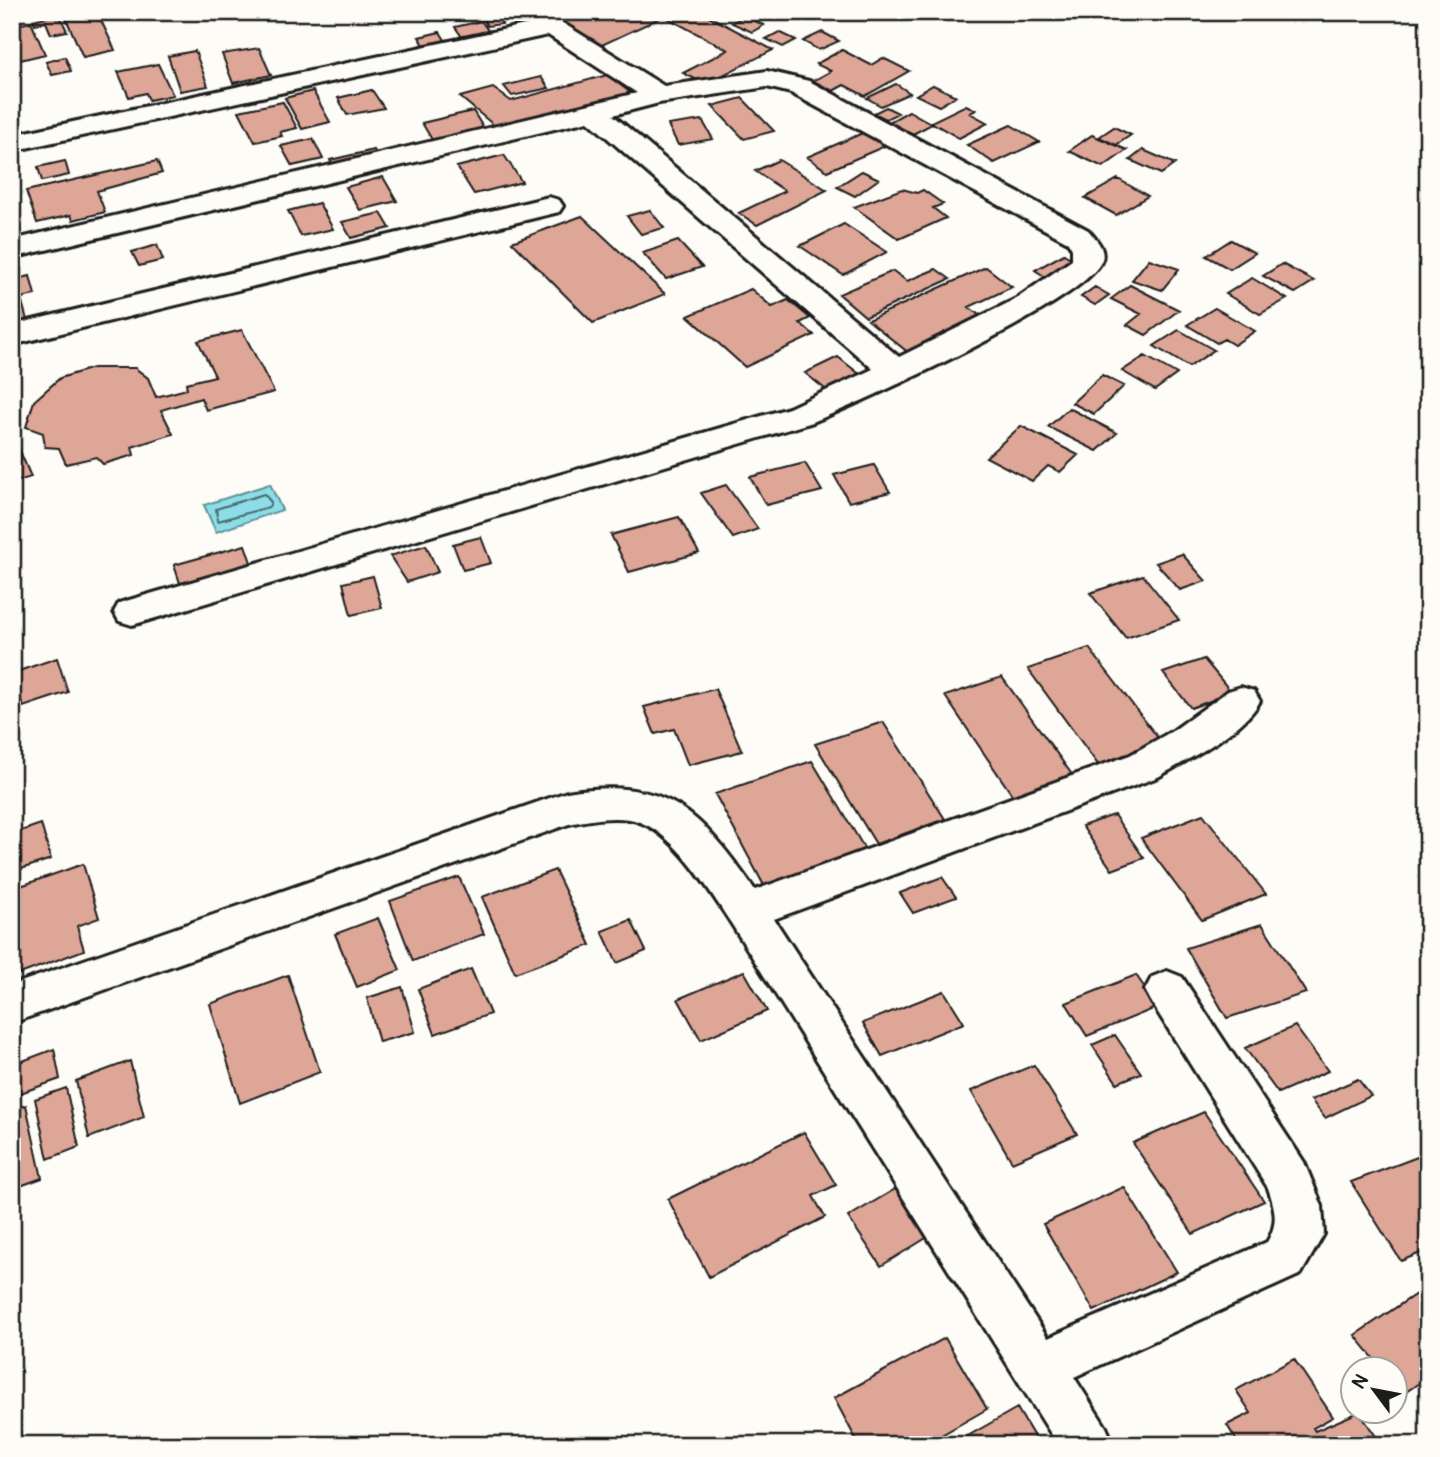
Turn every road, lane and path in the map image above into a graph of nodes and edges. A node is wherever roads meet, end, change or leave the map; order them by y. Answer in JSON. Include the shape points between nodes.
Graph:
{"nodes":[{"id":1,"x":545,"y":20,"type":"edge"},
{"id":2,"x":659,"y":95,"type":"junction"},
{"id":3,"x":594,"y":112,"type":"junction"},
{"id":4,"x":12,"y":143,"type":"edge"},
{"id":5,"x":549,"y":206,"type":"dead end"},
{"id":6,"x":12,"y":249,"type":"edge"},
{"id":7,"x":12,"y":335,"type":"edge"},
{"id":8,"x":895,"y":370,"type":"junction"},
{"id":9,"x":132,"y":612,"type":"dead end"},
{"id":10,"x":1241,"y":701,"type":"dead end"},
{"id":11,"x":746,"y":911,"type":"junction"},
{"id":12,"x":1167,"y":990,"type":"dead end"},
{"id":13,"x":12,"y":1004,"type":"edge"},
{"id":14,"x":1037,"y":1368,"type":"junction"},
{"id":15,"x":1088,"y":1445,"type":"edge"}],
"edges":[{"from":1,"to":2,"type":"street"},
{"from":1,"to":4,"type":"street"},
{"from":2,"to":3,"type":"street"},
{"from":2,"to":8,"type":"street","via":[[767,79],[784,81],[1079,236],[1087,245],[1083,267],[1057,287]]},
{"from":3,"to":6,"type":"street"},
{"from":3,"to":8,"type":"street"},
{"from":5,"to":7,"type":"street"},
{"from":8,"to":9,"type":"street","via":[[801,415]]},
{"from":10,"to":11,"type":"street","via":[[1188,741],[1144,766]]},
{"from":11,"to":13,"type":"street","via":[[696,839],[645,807],[599,800]]},
{"from":11,"to":14,"type":"street"},
{"from":12,"to":14,"type":"street","via":[[1287,1177],[1298,1206],[1300,1234],[1283,1258]]},
{"from":14,"to":15,"type":"street"}]}
